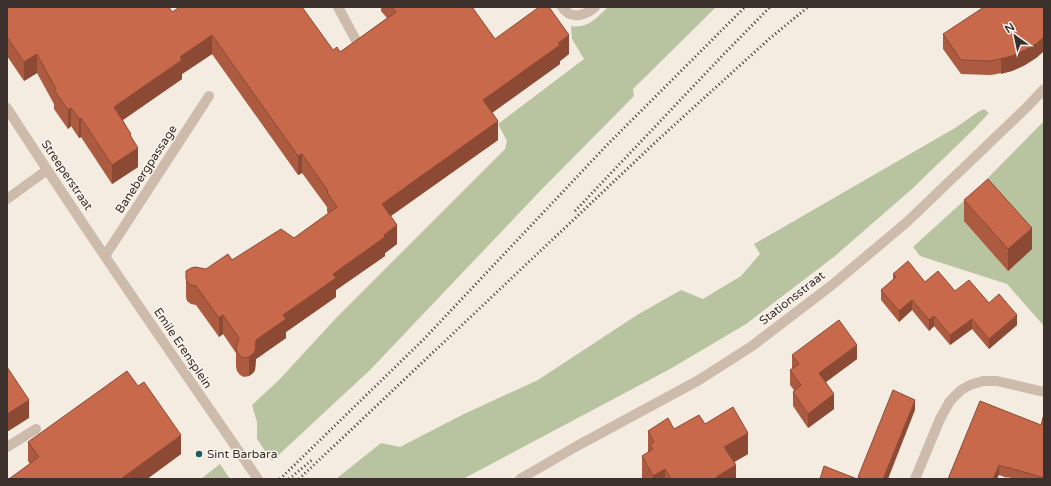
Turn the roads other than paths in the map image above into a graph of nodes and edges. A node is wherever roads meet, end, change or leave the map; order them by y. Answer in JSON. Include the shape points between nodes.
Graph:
{"nodes":[{"id":1,"x":338,"y":7,"type":"edge"},
{"id":2,"x":562,"y":7,"type":"edge"},
{"id":3,"x":595,"y":7,"type":"edge"},
{"id":4,"x":358,"y":44,"type":"edge"},
{"id":5,"x":1044,"y":89,"type":"edge"},
{"id":6,"x":208,"y":96,"type":"dead end"},
{"id":7,"x":7,"y":108,"type":"edge"},
{"id":8,"x":47,"y":170,"type":"junction"},
{"id":9,"x":7,"y":199,"type":"edge"},
{"id":10,"x":105,"y":256,"type":"junction"},
{"id":11,"x":1044,"y":392,"type":"edge"},
{"id":12,"x":36,"y":429,"type":"dead end"},
{"id":13,"x":7,"y":448,"type":"edge"},
{"id":14,"x":258,"y":479,"type":"edge"},
{"id":15,"x":520,"y":479,"type":"edge"},
{"id":16,"x":916,"y":479,"type":"edge"}],
"edges":[{"from":1,"to":4,"type":"street"},
{"from":2,"to":3,"type":"street","via":[[572,15],[581,15]]},
{"from":5,"to":15,"type":"street","name":"Stationsstraat","via":[[907,222],[832,285],[752,346],[699,380]]},
{"from":6,"to":10,"type":"street","name":"Banebergpassage"},
{"from":7,"to":8,"type":"street","name":"Streeperstraat"},
{"from":8,"to":9,"type":"street"},
{"from":8,"to":10,"type":"street","name":"Streeperstraat"},
{"from":10,"to":14,"type":"street","name":"Emile Erensplein"},
{"from":11,"to":16,"type":"street","via":[[997,381],[983,381],[961,390],[950,401],[940,419]]},
{"from":12,"to":13,"type":"street"}]}
